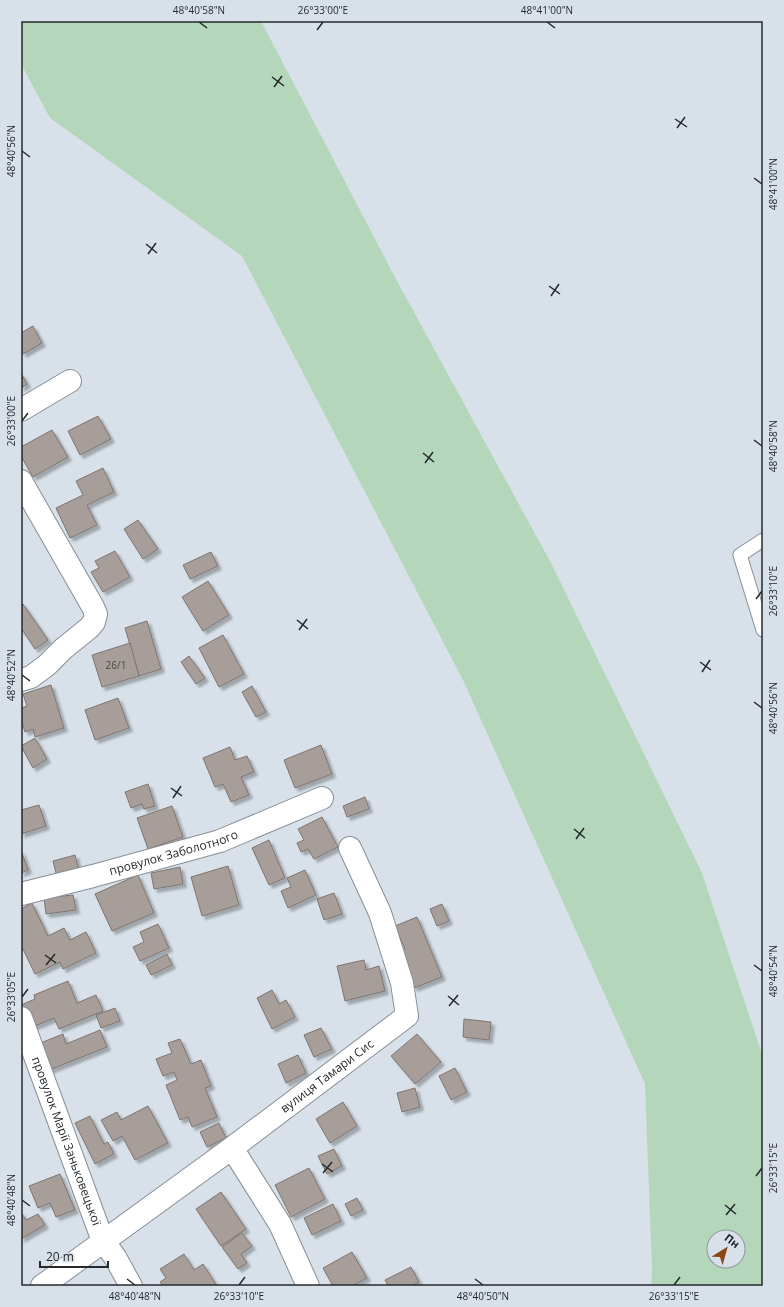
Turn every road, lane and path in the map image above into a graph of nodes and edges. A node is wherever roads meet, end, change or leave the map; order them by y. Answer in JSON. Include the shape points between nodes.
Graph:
{"nodes":[{"id":1,"x":70,"y":381,"type":"dead end"},
{"id":2,"x":21,"y":410,"type":"edge"},
{"id":3,"x":21,"y":481,"type":"edge"},
{"id":4,"x":763,"y":540,"type":"edge"},
{"id":5,"x":763,"y":630,"type":"edge"},
{"id":6,"x":21,"y":680,"type":"edge"},
{"id":7,"x":322,"y":798,"type":"dead end"},
{"id":8,"x":350,"y":848,"type":"dead end"},
{"id":9,"x":21,"y":894,"type":"edge"},
{"id":10,"x":21,"y":1018,"type":"edge"},
{"id":11,"x":232,"y":1148,"type":"junction"},
{"id":12,"x":103,"y":1241,"type":"junction"},
{"id":13,"x":42,"y":1286,"type":"edge"},
{"id":14,"x":131,"y":1286,"type":"edge"},
{"id":15,"x":308,"y":1286,"type":"edge"}],
"edges":[{"from":1,"to":2,"type":"street"},
{"from":3,"to":6,"type":"street","via":[[96,614],[89,628],[47,665],[31,677]]},
{"from":4,"to":5,"type":"lane","via":[[740,555]]},
{"from":7,"to":9,"type":"street","name":"провулок Заболотного","via":[[220,841]]},
{"from":8,"to":11,"type":"street","name":"вулиця Тамари Сис","via":[[380,913],[402,983],[407,1016]]},
{"from":10,"to":12,"type":"street","name":"провулок Марії Заньковецької"},
{"from":11,"to":12,"type":"street","name":"вулиця Тамари Сис"},
{"from":11,"to":15,"type":"street","via":[[280,1224]]},
{"from":12,"to":13,"type":"street","name":"вулиця Тамари Сис"},
{"from":12,"to":14,"type":"street"}]}
